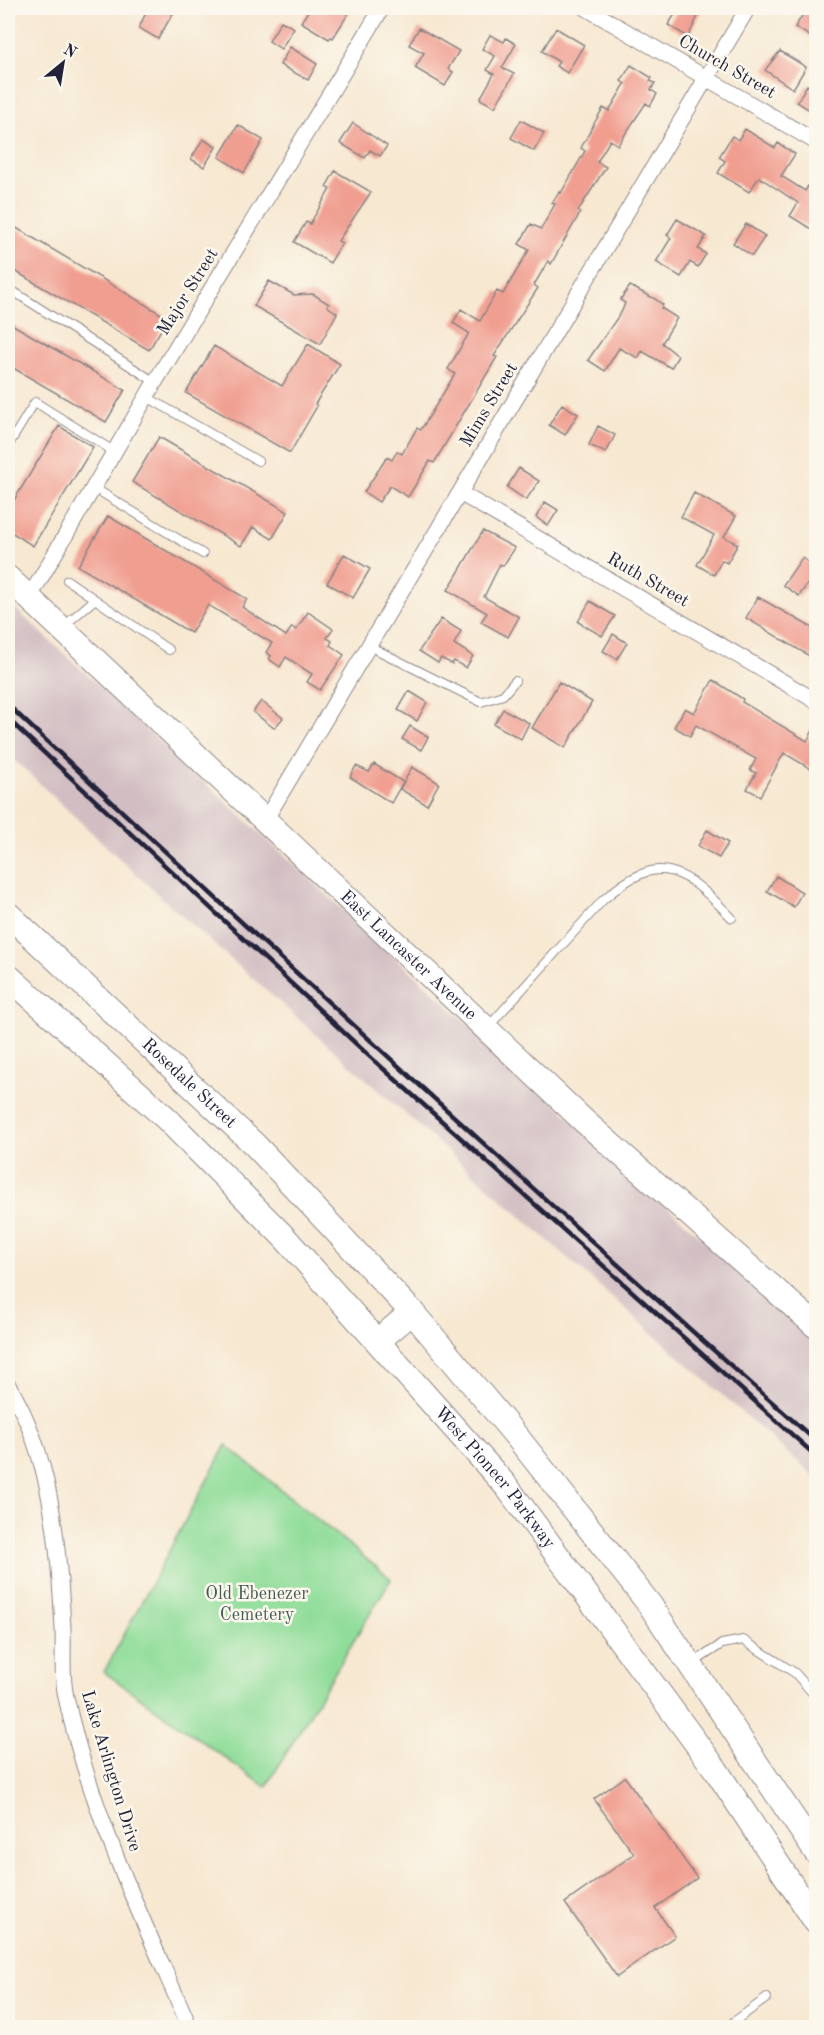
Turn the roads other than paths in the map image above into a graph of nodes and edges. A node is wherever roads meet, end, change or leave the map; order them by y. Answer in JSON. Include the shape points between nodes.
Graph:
{"nodes":[{"id":1,"x":382,"y":8,"type":"edge"},
{"id":2,"x":586,"y":8,"type":"edge"},
{"id":3,"x":747,"y":8,"type":"edge"},
{"id":4,"x":706,"y":77,"type":"junction"},
{"id":5,"x":816,"y":142,"type":"edge"},
{"id":6,"x":8,"y":288,"type":"edge"},
{"id":7,"x":155,"y":382,"type":"junction"},
{"id":8,"x":147,"y":397,"type":"junction"},
{"id":9,"x":8,"y":446,"type":"edge"},
{"id":10,"x":116,"y":452,"type":"junction"},
{"id":11,"x":258,"y":461,"type":"dead end"},
{"id":12,"x":94,"y":488,"type":"junction"},
{"id":13,"x":460,"y":493,"type":"junction"},
{"id":14,"x":204,"y":554,"type":"dead end"},
{"id":15,"x":8,"y":578,"type":"edge"},
{"id":16,"x":67,"y":580,"type":"dead end"},
{"id":17,"x":28,"y":598,"type":"junction"},
{"id":18,"x":94,"y":600,"type":"junction"},
{"id":19,"x":61,"y":629,"type":"junction"},
{"id":20,"x":369,"y":646,"type":"junction"},
{"id":21,"x":169,"y":650,"type":"dead end"},
{"id":22,"x":515,"y":681,"type":"dead end"},
{"id":23,"x":816,"y":701,"type":"edge"},
{"id":24,"x":264,"y":822,"type":"junction"},
{"id":25,"x":8,"y":914,"type":"edge"},
{"id":26,"x":732,"y":918,"type":"dead end"},
{"id":27,"x":8,"y":976,"type":"edge"},
{"id":28,"x":486,"y":1029,"type":"junction"},
{"id":29,"x":412,"y":1312,"type":"junction"},
{"id":30,"x":816,"y":1326,"type":"edge"},
{"id":31,"x":378,"y":1341,"type":"junction"},
{"id":32,"x":8,"y":1385,"type":"edge"},
{"id":33,"x":692,"y":1664,"type":"junction"},
{"id":34,"x":816,"y":1697,"type":"edge"},
{"id":35,"x":816,"y":1852,"type":"edge"},
{"id":36,"x":816,"y":1922,"type":"edge"},
{"id":37,"x":766,"y":1998,"type":"dead end"},
{"id":38,"x":738,"y":2018,"type":"junction"},
{"id":39,"x":190,"y":2028,"type":"edge"},
{"id":40,"x":725,"y":2028,"type":"edge"},
{"id":41,"x":745,"y":2028,"type":"edge"}],
"edges":[{"from":1,"to":7,"type":"street","name":"Major Street"},
{"from":2,"to":4,"type":"street","name":"Church Street"},
{"from":3,"to":4,"type":"street","name":"Mims Street"},
{"from":4,"to":5,"type":"street","name":"Church Street"},
{"from":4,"to":13,"type":"street","name":"Mims Street"},
{"from":6,"to":7,"type":"lane"},
{"from":7,"to":8,"type":"street","name":"Major Street"},
{"from":8,"to":10,"type":"street","name":"Major Street"},
{"from":8,"to":11,"type":"lane"},
{"from":9,"to":10,"type":"lane","via":[[35,402]]},
{"from":10,"to":12,"type":"street","name":"Major Street"},
{"from":12,"to":14,"type":"lane"},
{"from":12,"to":17,"type":"street","name":"Major Street"},
{"from":13,"to":20,"type":"street","name":"Mims Street"},
{"from":13,"to":23,"type":"street","name":"Ruth Street"},
{"from":15,"to":17,"type":"main road","name":"East Lancaster Avenue"},
{"from":16,"to":18,"type":"lane"},
{"from":17,"to":19,"type":"main road","name":"East Lancaster Avenue"},
{"from":18,"to":19,"type":"lane"},
{"from":18,"to":21,"type":"lane"},
{"from":19,"to":24,"type":"main road","name":"East Lancaster Avenue"},
{"from":20,"to":22,"type":"lane","via":[[481,702],[503,695]]},
{"from":20,"to":24,"type":"street","name":"Mims Street"},
{"from":24,"to":28,"type":"main road","name":"East Lancaster Avenue"},
{"from":25,"to":29,"type":"main road","name":"Rosedale Street","via":[[255,1145]]},
{"from":26,"to":28,"type":"lane","via":[[688,877],[643,871],[603,900]]},
{"from":27,"to":31,"type":"main road","name":"West Pioneer Parkway","via":[[167,1119],[285,1238]]},
{"from":28,"to":30,"type":"main road","name":"East Lancaster Avenue"},
{"from":29,"to":31,"type":"main road"},
{"from":29,"to":33,"type":"main road","via":[[518,1437]]},
{"from":31,"to":36,"type":"main road","name":"West Pioneer Parkway","via":[[507,1487],[716,1770]]},
{"from":32,"to":39,"type":"street","name":"Lake Arlington Drive","via":[[23,1408],[50,1498],[63,1628],[65,1694],[76,1738],[108,1842]]},
{"from":33,"to":34,"type":"lane","via":[[722,1644],[742,1640],[795,1673]]},
{"from":33,"to":35,"type":"main road"},
{"from":37,"to":38,"type":"lane"},
{"from":38,"to":40,"type":"lane"},
{"from":38,"to":41,"type":"lane"}]}
